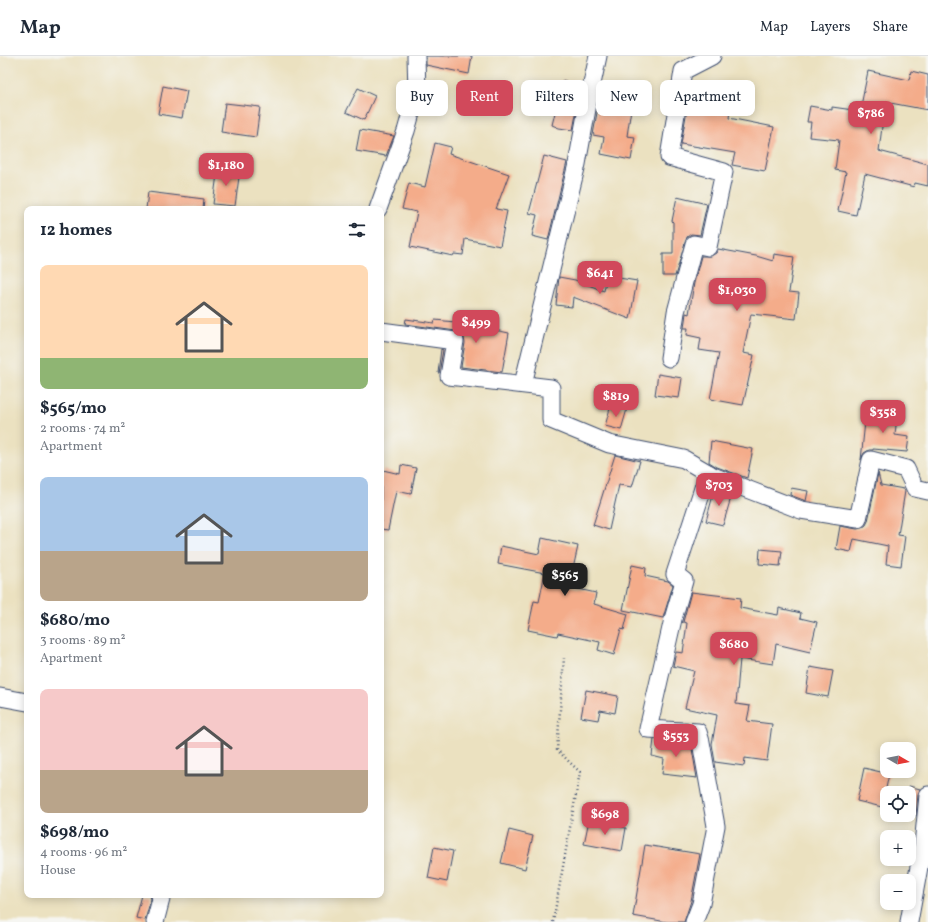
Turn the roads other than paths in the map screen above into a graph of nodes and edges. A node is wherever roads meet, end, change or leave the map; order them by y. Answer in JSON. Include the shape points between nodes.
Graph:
{"nodes":[{"id":1,"x":416,"y":56,"type":"edge"},
{"id":2,"x":598,"y":56,"type":"edge"},
{"id":3,"x":712,"y":56,"type":"edge"},
{"id":4,"x":379,"y":206,"type":"edge"},
{"id":5,"x":384,"y":331,"type":"edge"},
{"id":6,"x":669,"y":358,"type":"dead end"},
{"id":7,"x":523,"y":384,"type":"junction"},
{"id":8,"x":708,"y":473,"type":"junction"},
{"id":9,"x":928,"y":491,"type":"edge"},
{"id":10,"x":0,"y":697,"type":"edge"},
{"id":11,"x":24,"y":701,"type":"edge"},
{"id":12,"x":928,"y":795,"type":"edge"},
{"id":13,"x":161,"y":898,"type":"edge"},
{"id":14,"x":155,"y":922,"type":"edge"},
{"id":15,"x":694,"y":922,"type":"edge"},
{"id":16,"x":909,"y":922,"type":"edge"}],
"edges":[{"from":1,"to":4,"type":"street","via":[[417,92]]},
{"from":2,"to":7,"type":"street","via":[[577,164]]},
{"from":3,"to":6,"type":"street","via":[[683,71],[669,158],[724,172],[708,247],[694,244],[676,312]]},
{"from":5,"to":7,"type":"street","via":[[455,341],[449,376]]},
{"from":7,"to":8,"type":"street","via":[[551,388],[551,420],[609,444],[684,459]]},
{"from":8,"to":9,"type":"street","via":[[801,510],[858,519],[871,460],[906,469],[914,488]]},
{"from":8,"to":15,"type":"street","via":[[675,574],[684,581],[648,730],[698,732],[701,742],[716,826],[701,904]]},
{"from":10,"to":11,"type":"street"},
{"from":12,"to":16,"type":"street","via":[[923,845]]},
{"from":13,"to":14,"type":"street"}]}
